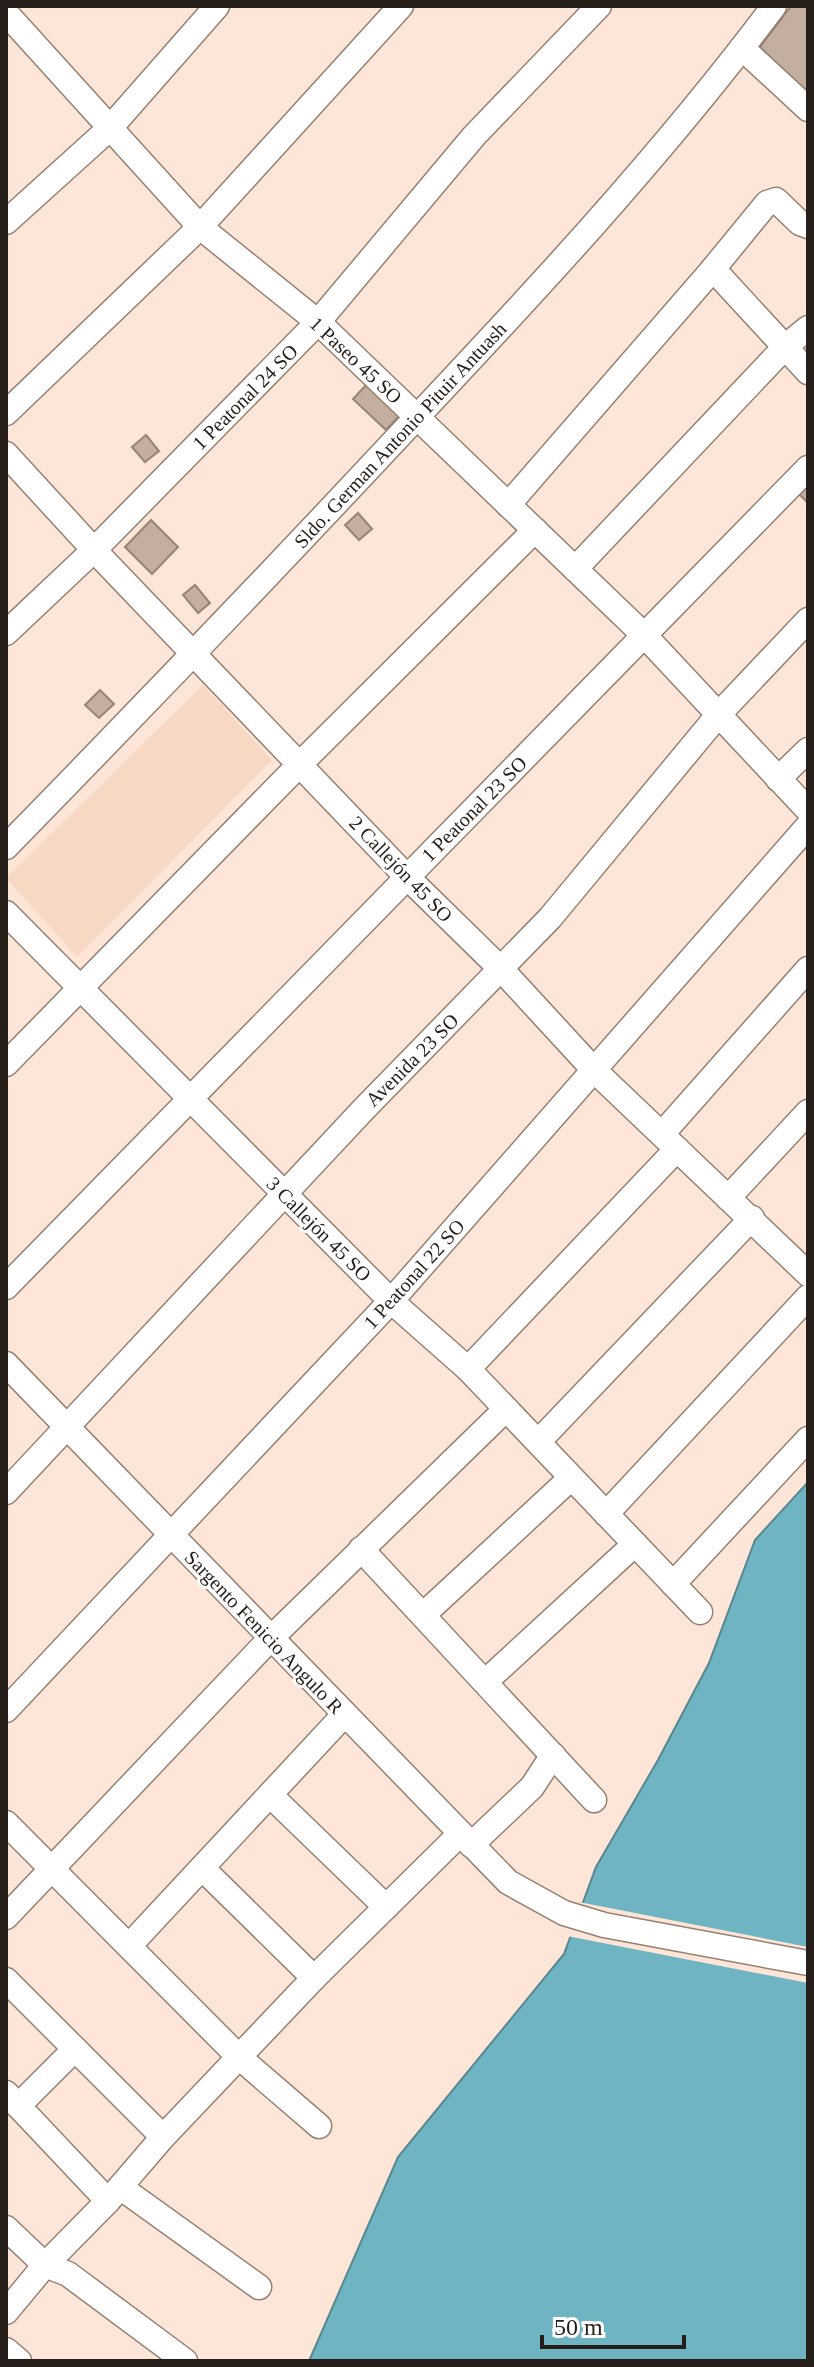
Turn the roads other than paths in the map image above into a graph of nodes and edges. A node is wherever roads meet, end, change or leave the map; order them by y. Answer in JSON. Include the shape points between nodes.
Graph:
{"nodes":[{"id":1,"x":13,"y":6,"type":"edge"},
{"id":2,"x":217,"y":6,"type":"edge"},
{"id":3,"x":401,"y":6,"type":"edge"},
{"id":4,"x":599,"y":6,"type":"edge"},
{"id":5,"x":774,"y":6,"type":"edge"},
{"id":6,"x":6,"y":13,"type":"edge"},
{"id":7,"x":742,"y":48,"type":"junction"},
{"id":8,"x":808,"y":109,"type":"edge"},
{"id":9,"x":110,"y":128,"type":"junction"},
{"id":10,"x":6,"y":222,"type":"edge"},
{"id":11,"x":808,"y":226,"type":"edge"},
{"id":12,"x":200,"y":227,"type":"junction"},
{"id":13,"x":713,"y":269,"type":"junction"},
{"id":14,"x":318,"y":322,"type":"junction"},
{"id":15,"x":808,"y":328,"type":"edge"},
{"id":16,"x":785,"y":347,"type":"junction"},
{"id":17,"x":808,"y":372,"type":"edge"},
{"id":18,"x":6,"y":413,"type":"edge"},
{"id":19,"x":417,"y":417,"type":"junction"},
{"id":20,"x":6,"y":454,"type":"edge"},
{"id":21,"x":808,"y":468,"type":"edge"},
{"id":22,"x":508,"y":505,"type":"junction"},
{"id":23,"x":535,"y":530,"type":"junction"},
{"id":24,"x":94,"y":550,"type":"junction"},
{"id":25,"x":575,"y":569,"type":"junction"},
{"id":26,"x":808,"y":620,"type":"edge"},
{"id":27,"x":6,"y":633,"type":"edge"},
{"id":28,"x":645,"y":636,"type":"junction"},
{"id":29,"x":195,"y":654,"type":"junction"},
{"id":30,"x":719,"y":714,"type":"junction"},
{"id":31,"x":808,"y":750,"type":"edge"},
{"id":32,"x":300,"y":764,"type":"junction"},
{"id":33,"x":778,"y":779,"type":"junction"},
{"id":34,"x":808,"y":810,"type":"edge"},
{"id":35,"x":808,"y":826,"type":"edge"},
{"id":36,"x":6,"y":847,"type":"edge"},
{"id":37,"x":407,"y":877,"type":"junction"},
{"id":38,"x":6,"y":913,"type":"edge"},
{"id":39,"x":808,"y":969,"type":"edge"},
{"id":40,"x":502,"y":970,"type":"junction"},
{"id":41,"x":80,"y":987,"type":"junction"},
{"id":42,"x":6,"y":1064,"type":"edge"},
{"id":43,"x":594,"y":1070,"type":"junction"},
{"id":44,"x":191,"y":1099,"type":"junction"},
{"id":45,"x":808,"y":1112,"type":"edge"},
{"id":46,"x":669,"y":1142,"type":"junction"},
{"id":47,"x":285,"y":1195,"type":"junction"},
{"id":48,"x":728,"y":1198,"type":"junction"},
{"id":49,"x":752,"y":1218,"type":"junction"},
{"id":50,"x":806,"y":1268,"type":"edge"},
{"id":51,"x":6,"y":1287,"type":"edge"},
{"id":52,"x":808,"y":1297,"type":"edge"},
{"id":53,"x":391,"y":1301,"type":"junction"},
{"id":54,"x":6,"y":1364,"type":"edge"},
{"id":55,"x":468,"y":1369,"type":"junction"},
{"id":56,"x":506,"y":1409,"type":"junction"},
{"id":57,"x":67,"y":1428,"type":"junction"},
{"id":58,"x":808,"y":1439,"type":"edge"},
{"id":59,"x":538,"y":1442,"type":"junction"},
{"id":60,"x":571,"y":1478,"type":"junction"},
{"id":61,"x":6,"y":1492,"type":"edge"},
{"id":62,"x":606,"y":1514,"type":"junction"},
{"id":63,"x":170,"y":1535,"type":"junction"},
{"id":64,"x":635,"y":1544,"type":"junction"},
{"id":65,"x":361,"y":1549,"type":"junction"},
{"id":66,"x":673,"y":1584,"type":"junction"},
{"id":67,"x":700,"y":1612,"type":"dead end"},
{"id":68,"x":423,"y":1615,"type":"junction"},
{"id":69,"x":270,"y":1639,"type":"junction"},
{"id":70,"x":485,"y":1682,"type":"junction"},
{"id":71,"x":6,"y":1710,"type":"edge"},
{"id":72,"x":344,"y":1715,"type":"junction"},
{"id":73,"x":553,"y":1755,"type":"junction"},
{"id":74,"x":270,"y":1795,"type":"junction"},
{"id":75,"x":594,"y":1800,"type":"dead end"},
{"id":76,"x":6,"y":1823,"type":"edge"},
{"id":77,"x":465,"y":1839,"type":"junction"},
{"id":78,"x":203,"y":1869,"type":"junction"},
{"id":79,"x":51,"y":1870,"type":"junction"},
{"id":80,"x":386,"y":1907,"type":"junction"},
{"id":81,"x":6,"y":1917,"type":"edge"},
{"id":82,"x":129,"y":1946,"type":"junction"},
{"id":83,"x":808,"y":1963,"type":"edge"},
{"id":84,"x":314,"y":1978,"type":"junction"},
{"id":85,"x":6,"y":1980,"type":"edge"},
{"id":86,"x":75,"y":2049,"type":"junction"},
{"id":87,"x":240,"y":2058,"type":"junction"},
{"id":88,"x":12,"y":2099,"type":"edge"},
{"id":89,"x":319,"y":2126,"type":"dead end"},
{"id":90,"x":163,"y":2137,"type":"junction"},
{"id":91,"x":114,"y":2194,"type":"junction"},
{"id":92,"x":6,"y":2228,"type":"edge"},
{"id":93,"x":45,"y":2265,"type":"junction"},
{"id":94,"x":259,"y":2287,"type":"dead end"},
{"id":95,"x":6,"y":2312,"type":"edge"},
{"id":96,"x":6,"y":2350,"type":"edge"},
{"id":97,"x":19,"y":2361,"type":"edge"},
{"id":98,"x":185,"y":2361,"type":"edge"}],
"edges":[{"from":1,"to":6,"type":"street"},
{"from":2,"to":9,"type":"street"},
{"from":3,"to":12,"type":"street"},
{"from":4,"to":14,"type":"street","name":"1 Peatonal 24 SO","via":[[474,136]]},
{"from":5,"to":7,"type":"street","name":"Sldo. German Antonio Pituir Antuash"},
{"from":6,"to":9,"type":"street","name":"1 Paseo 45 SO"},
{"from":7,"to":8,"type":"street"},
{"from":7,"to":19,"type":"street","name":"Sldo. German Antonio Pituir Antuash","via":[[638,174]]},
{"from":9,"to":10,"type":"street"},
{"from":9,"to":12,"type":"street","name":"1 Paseo 45 SO"},
{"from":11,"to":13,"type":"street","via":[[772,199]]},
{"from":12,"to":14,"type":"street","name":"1 Paseo 45 SO"},
{"from":12,"to":18,"type":"street"},
{"from":13,"to":16,"type":"street"},
{"from":13,"to":22,"type":"street"},
{"from":14,"to":19,"type":"street","name":"1 Paseo 45 SO"},
{"from":14,"to":24,"type":"street","name":"1 Peatonal 24 SO"},
{"from":15,"to":16,"type":"street"},
{"from":16,"to":17,"type":"street"},
{"from":16,"to":25,"type":"street"},
{"from":19,"to":22,"type":"street","name":"1 Paseo 45 SO"},
{"from":19,"to":29,"type":"street","name":"Sldo. German Antonio Pituir Antuash"},
{"from":20,"to":24,"type":"street","name":"2 Callejón 45 SO"},
{"from":21,"to":28,"type":"street","name":"1 Peatonal 23 SO"},
{"from":22,"to":23,"type":"street","name":"1 Paseo 45 SO"},
{"from":23,"to":25,"type":"street","name":"1 Paseo 45 SO"},
{"from":23,"to":32,"type":"street"},
{"from":24,"to":27,"type":"street","name":"1 Peatonal 24 SO"},
{"from":24,"to":29,"type":"street","name":"2 Callejón 45 SO"},
{"from":25,"to":28,"type":"street","name":"1 Paseo 45 SO"},
{"from":26,"to":30,"type":"street","name":"Avenida 23 SO"},
{"from":28,"to":30,"type":"street","name":"1 Paseo 45 SO"},
{"from":28,"to":37,"type":"street","name":"1 Peatonal 23 SO"},
{"from":29,"to":32,"type":"street","name":"2 Callejón 45 SO"},
{"from":29,"to":36,"type":"street","name":"Sldo. German Antonio Pituir Antuash"},
{"from":30,"to":33,"type":"street","name":"1 Paseo 45 SO"},
{"from":30,"to":40,"type":"street","name":"Avenida 23 SO"},
{"from":31,"to":33,"type":"street"},
{"from":32,"to":37,"type":"street","name":"2 Callejón 45 SO"},
{"from":32,"to":41,"type":"street"},
{"from":33,"to":34,"type":"street","name":"1 Paseo 45 SO"},
{"from":35,"to":43,"type":"street","name":"1 Peatonal 22 SO"},
{"from":37,"to":40,"type":"street","name":"2 Callejón 45 SO"},
{"from":37,"to":44,"type":"street","name":"1 Peatonal 23 SO"},
{"from":38,"to":41,"type":"street","name":"3 Callejón 45 SO"},
{"from":39,"to":46,"type":"street"},
{"from":40,"to":43,"type":"street","name":"2 Callejón 45 SO"},
{"from":40,"to":47,"type":"street","name":"Avenida 23 SO"},
{"from":41,"to":42,"type":"street"},
{"from":41,"to":44,"type":"street","name":"3 Callejón 45 SO"},
{"from":43,"to":46,"type":"street","name":"2 Callejón 45 SO"},
{"from":43,"to":53,"type":"street","name":"1 Peatonal 22 SO"},
{"from":44,"to":47,"type":"street","name":"3 Callejón 45 SO"},
{"from":44,"to":51,"type":"street","name":"1 Peatonal 23 SO"},
{"from":45,"to":48,"type":"street"},
{"from":46,"to":48,"type":"street","name":"2 Callejón 45 SO"},
{"from":46,"to":55,"type":"street"},
{"from":47,"to":53,"type":"street","name":"3 Callejón 45 SO"},
{"from":47,"to":57,"type":"street","name":"Avenida 23 SO"},
{"from":48,"to":49,"type":"street","name":"2 Callejón 45 SO"},
{"from":49,"to":50,"type":"street","name":"2 Callejón 45 SO"},
{"from":49,"to":59,"type":"street"},
{"from":52,"to":62,"type":"street"},
{"from":53,"to":55,"type":"street","name":"3 Callejón 45 SO"},
{"from":53,"to":63,"type":"street","name":"1 Peatonal 22 SO"},
{"from":54,"to":57,"type":"street","name":"Sargento Fenicio Angulo R"},
{"from":55,"to":56,"type":"street","name":"3 Callejón 45 SO"},
{"from":56,"to":59,"type":"street","name":"3 Callejón 45 SO"},
{"from":56,"to":65,"type":"street"},
{"from":57,"to":61,"type":"street","name":"Avenida 23 SO"},
{"from":57,"to":63,"type":"street","name":"Sargento Fenicio Angulo R"},
{"from":58,"to":66,"type":"street"},
{"from":59,"to":60,"type":"street","name":"3 Callejón 45 SO"},
{"from":60,"to":62,"type":"street","name":"3 Callejón 45 SO"},
{"from":60,"to":68,"type":"street"},
{"from":62,"to":64,"type":"street","name":"3 Callejón 45 SO"},
{"from":63,"to":69,"type":"street","name":"Sargento Fenicio Angulo R"},
{"from":63,"to":71,"type":"street","name":"1 Peatonal 22 SO"},
{"from":64,"to":66,"type":"street","name":"3 Callejón 45 SO"},
{"from":64,"to":70,"type":"street"},
{"from":65,"to":68,"type":"street"},
{"from":65,"to":69,"type":"street"},
{"from":66,"to":67,"type":"street","name":"3 Callejón 45 SO"},
{"from":68,"to":70,"type":"street"},
{"from":69,"to":72,"type":"street","name":"Sargento Fenicio Angulo R"},
{"from":69,"to":79,"type":"street"},
{"from":70,"to":73,"type":"street"},
{"from":72,"to":74,"type":"street"},
{"from":72,"to":77,"type":"street","name":"Sargento Fenicio Angulo R"},
{"from":73,"to":75,"type":"street"},
{"from":73,"to":77,"type":"street","via":[[532,1787]]},
{"from":74,"to":78,"type":"street"},
{"from":74,"to":80,"type":"street"},
{"from":76,"to":79,"type":"street"},
{"from":77,"to":80,"type":"street"},
{"from":77,"to":83,"type":"street","name":"Sargento Fenicio Angulo R","via":[[508,1882],[564,1913]]},
{"from":78,"to":82,"type":"street"},
{"from":78,"to":84,"type":"street"},
{"from":79,"to":81,"type":"street"},
{"from":79,"to":82,"type":"street"},
{"from":80,"to":84,"type":"street"},
{"from":82,"to":87,"type":"street"},
{"from":84,"to":87,"type":"street"},
{"from":85,"to":86,"type":"street"},
{"from":86,"to":88,"type":"street"},
{"from":86,"to":90,"type":"street"},
{"from":87,"to":89,"type":"street"},
{"from":87,"to":90,"type":"street"},
{"from":88,"to":91,"type":"street"},
{"from":90,"to":91,"type":"street"},
{"from":91,"to":93,"type":"street"},
{"from":91,"to":94,"type":"street"},
{"from":92,"to":93,"type":"street"},
{"from":93,"to":95,"type":"street"},
{"from":93,"to":98,"type":"street","via":[[68,2274]]},
{"from":96,"to":97,"type":"street"}]}
